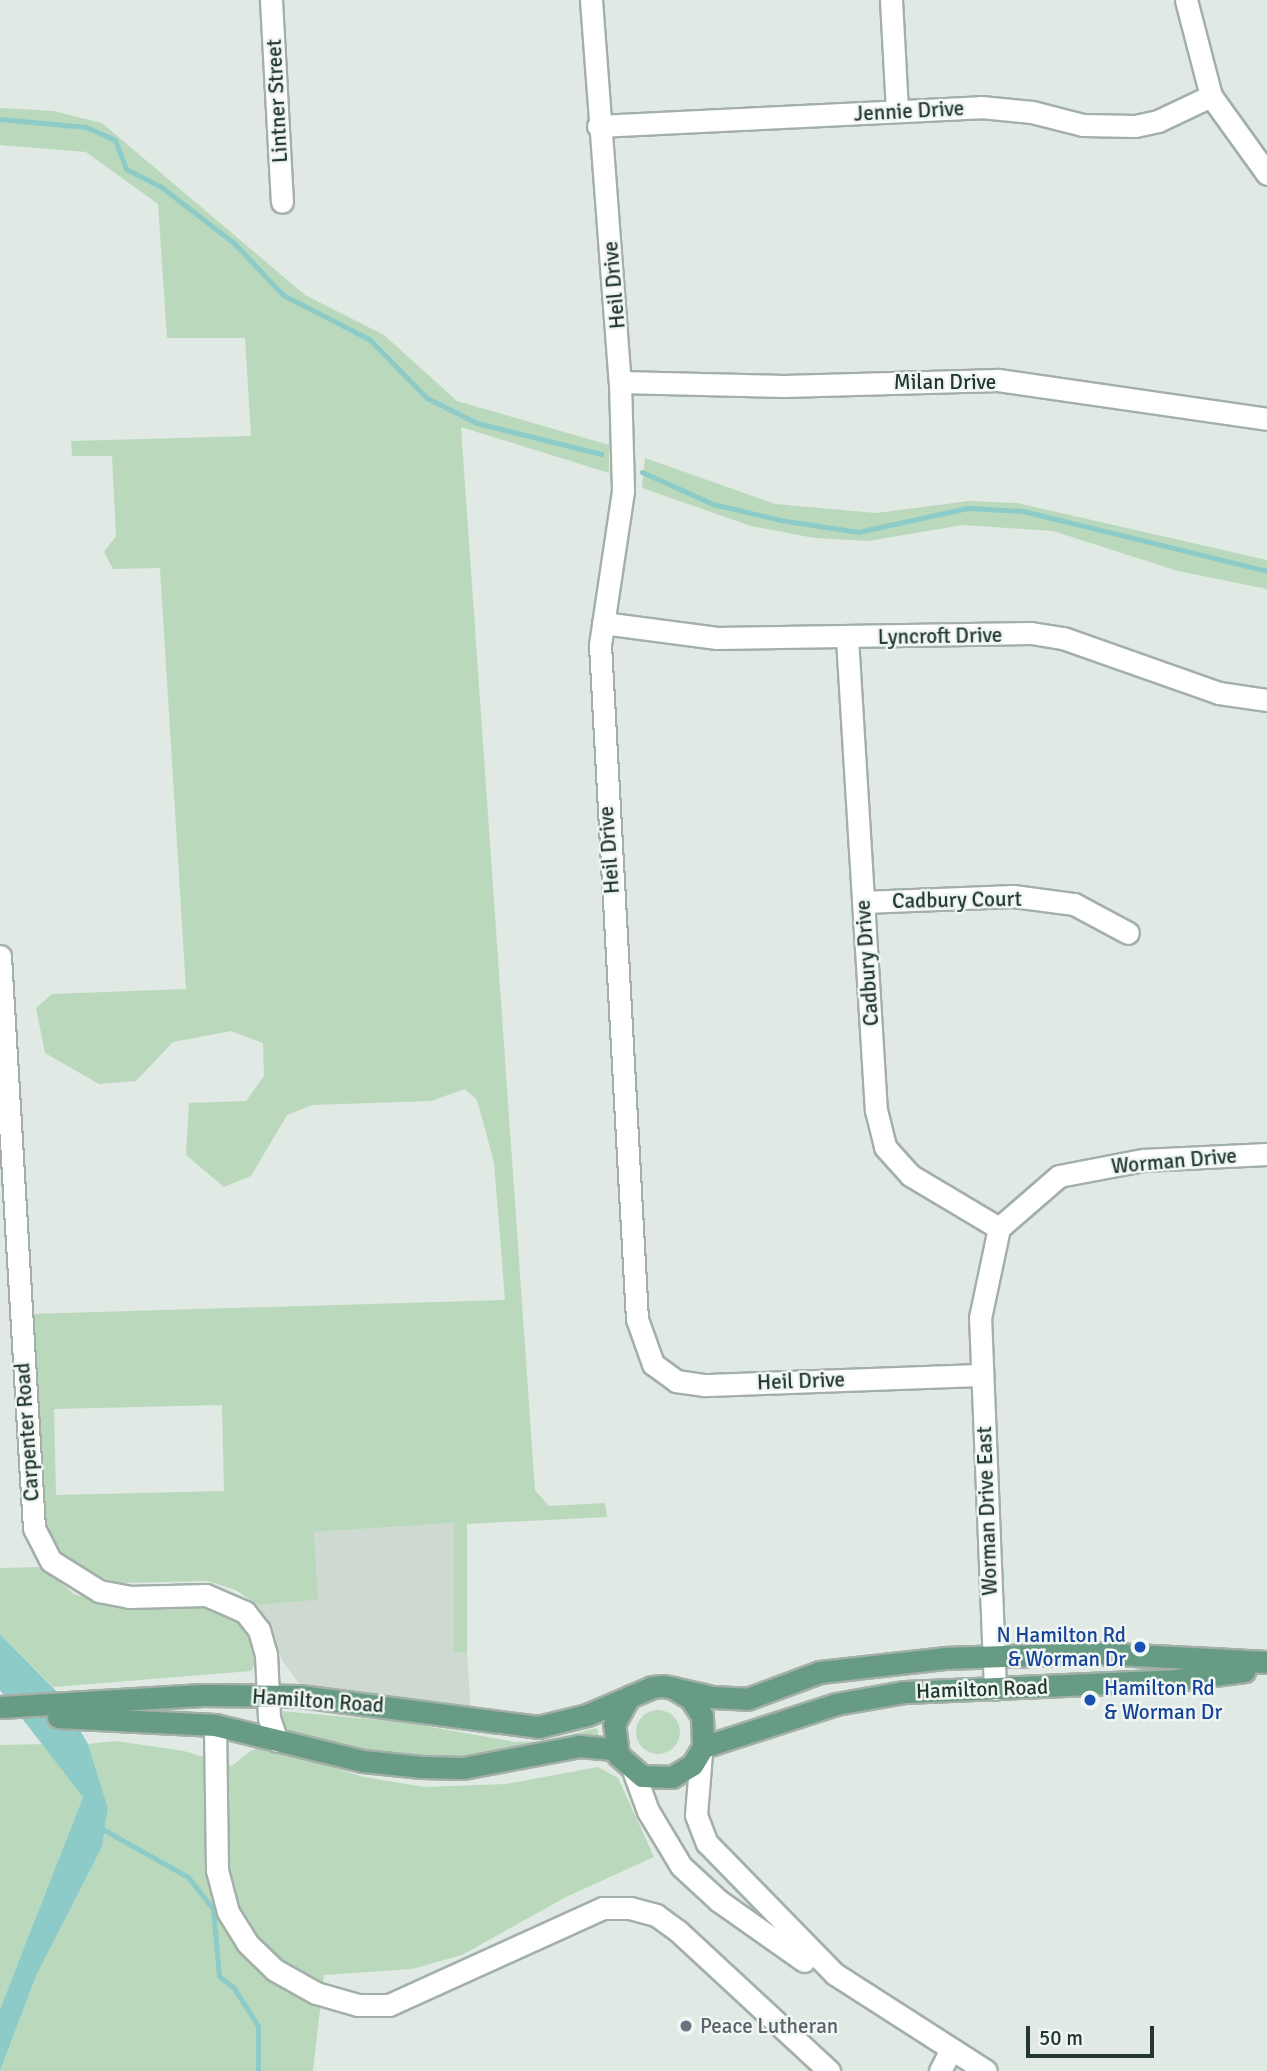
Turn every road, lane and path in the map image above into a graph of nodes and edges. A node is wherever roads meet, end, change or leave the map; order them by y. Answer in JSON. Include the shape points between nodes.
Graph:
{"nodes":[{"id":1,"x":271,"y":0,"type":"edge"},
{"id":2,"x":591,"y":0,"type":"edge"},
{"id":3,"x":891,"y":0,"type":"edge"},
{"id":4,"x":1186,"y":0,"type":"edge"},
{"id":5,"x":1211,"y":96,"type":"junction"},
{"id":6,"x":897,"y":111,"type":"junction"},
{"id":7,"x":598,"y":126,"type":"junction"},
{"id":8,"x":1267,"y":174,"type":"edge"},
{"id":9,"x":282,"y":202,"type":"dead end"},
{"id":10,"x":620,"y":382,"type":"junction"},
{"id":11,"x":1267,"y":419,"type":"edge"},
{"id":12,"x":603,"y":623,"type":"junction"},
{"id":13,"x":847,"y":638,"type":"junction"},
{"id":14,"x":1267,"y":700,"type":"edge"},
{"id":15,"x":863,"y":902,"type":"junction"},
{"id":16,"x":1128,"y":933,"type":"dead end"},
{"id":17,"x":0,"y":956,"type":"edge"},
{"id":18,"x":1267,"y":1154,"type":"edge"},
{"id":19,"x":999,"y":1228,"type":"junction"},
{"id":20,"x":982,"y":1375,"type":"junction"},
{"id":21,"x":993,"y":1657,"type":"junction"},
{"id":22,"x":1267,"y":1662,"type":"edge"},
{"id":23,"x":1267,"y":1668,"type":"edge"},
{"id":24,"x":995,"y":1689,"type":"junction"},
{"id":25,"x":268,"y":1696,"type":"junction"},
{"id":26,"x":629,"y":1698,"type":"junction"},
{"id":27,"x":705,"y":1702,"type":"junction"},
{"id":28,"x":0,"y":1707,"type":"edge"},
{"id":29,"x":127,"y":1709,"type":"junction"},
{"id":30,"x":0,"y":1720,"type":"edge"},
{"id":31,"x":215,"y":1725,"type":"junction"},
{"id":32,"x":286,"y":1743,"type":"junction"},
{"id":33,"x":702,"y":1750,"type":"junction"},
{"id":34,"x":626,"y":1762,"type":"junction"},
{"id":35,"x":687,"y":1770,"type":"junction"},
{"id":36,"x":776,"y":1918,"type":"junction"},
{"id":37,"x":835,"y":1975,"type":"junction"},
{"id":38,"x":950,"y":2050,"type":"junction"},
{"id":39,"x":825,"y":2067,"type":"edge"},
{"id":40,"x":940,"y":2071,"type":"edge"},
{"id":41,"x":986,"y":2071,"type":"edge"}],
"edges":[{"from":1,"to":9,"type":"street","name":"Lintner Street"},
{"from":2,"to":7,"type":"street","name":"Heil Drive"},
{"from":3,"to":6,"type":"street"},
{"from":4,"to":5,"type":"street"},
{"from":5,"to":6,"type":"street","name":"Jennie Drive","via":[[1158,121],[1135,126],[1083,125],[1006,108]]},
{"from":5,"to":8,"type":"street"},
{"from":6,"to":7,"type":"street","name":"Jennie Drive"},
{"from":7,"to":10,"type":"street","name":"Heil Drive"},
{"from":10,"to":11,"type":"street","name":"Milan Drive","via":[[784,386],[998,380]]},
{"from":10,"to":12,"type":"street","name":"Heil Drive","via":[[623,491]]},
{"from":12,"to":13,"type":"street","name":"Lyncroft Drive","via":[[717,638]]},
{"from":12,"to":20,"type":"street","name":"Heil Drive","via":[[602,740],[637,1318],[653,1364],[676,1381],[705,1385]]},
{"from":13,"to":14,"type":"street","name":"Lyncroft Drive","via":[[1031,633],[1063,638],[1219,693]]},
{"from":13,"to":15,"type":"street","name":"Cadbury Drive"},
{"from":15,"to":16,"type":"street","name":"Cadbury Court","via":[[1013,896],[1074,904]]},
{"from":15,"to":19,"type":"street","name":"Cadbury Drive","via":[[876,1110],[885,1147],[910,1175]]},
{"from":17,"to":25,"type":"street","name":"Carpenter Road","via":[[34,1528],[51,1561],[99,1591],[128,1597],[206,1595],[245,1612],[259,1630],[266,1654]]},
{"from":18,"to":19,"type":"street","name":"Worman Drive","via":[[1143,1160],[1059,1176]]},
{"from":19,"to":20,"type":"street","via":[[980,1318]]},
{"from":20,"to":21,"type":"street","name":"Worman Drive East"},
{"from":21,"to":22,"type":"main road","name":"Hamilton Road","via":[[1095,1653]]},
{"from":21,"to":24,"type":"street","name":"Worman Drive East"},
{"from":21,"to":27,"type":"main road","name":"Hamilton Road","via":[[849,1670],[753,1707]]},
{"from":23,"to":24,"type":"main road","name":"Hamilton Road","via":[[1175,1680]]},
{"from":24,"to":33,"type":"main road","name":"Hamilton Road","via":[[905,1692],[853,1700]]},
{"from":25,"to":26,"type":"main road","name":"Hamilton Road","via":[[364,1702],[516,1727],[560,1723]]},
{"from":25,"to":29,"type":"main road","name":"Hamilton Road"},
{"from":25,"to":32,"type":"street","name":"Carpenter Road","via":[[269,1718]]},
{"from":26,"to":27,"type":"main road","via":[[652,1687],[673,1688]]},
{"from":26,"to":34,"type":"main road","via":[[614,1724]]},
{"from":27,"to":33,"type":"main road"},
{"from":28,"to":29,"type":"main road","name":"Hamilton Road"},
{"from":29,"to":30,"type":"main road","name":"Hamilton Road"},
{"from":29,"to":31,"type":"main road","name":"Hamilton Road"},
{"from":31,"to":32,"type":"main road","name":"Hamilton Road"},
{"from":31,"to":39,"type":"street","via":[[217,1870],[228,1912],[247,1943],[275,1970],[316,1993],[347,2002],[389,2005],[603,1908],[630,1908],[656,1915],[678,1931]]},
{"from":32,"to":34,"type":"main road","name":"Hamilton Road","via":[[336,1763],[416,1777],[506,1773],[592,1758]]},
{"from":33,"to":35,"type":"main road"},
{"from":33,"to":36,"type":"street","via":[[698,1826],[706,1843]]},
{"from":34,"to":35,"type":"main road","via":[[657,1779]]},
{"from":34,"to":37,"type":"street","via":[[681,1866],[730,1909],[803,1961]]},
{"from":35,"to":36,"type":"street","via":[[684,1814],[694,1847],[740,1896]]},
{"from":36,"to":37,"type":"street"},
{"from":37,"to":38,"type":"street"},
{"from":38,"to":40,"type":"street"},
{"from":38,"to":41,"type":"street"}]}
